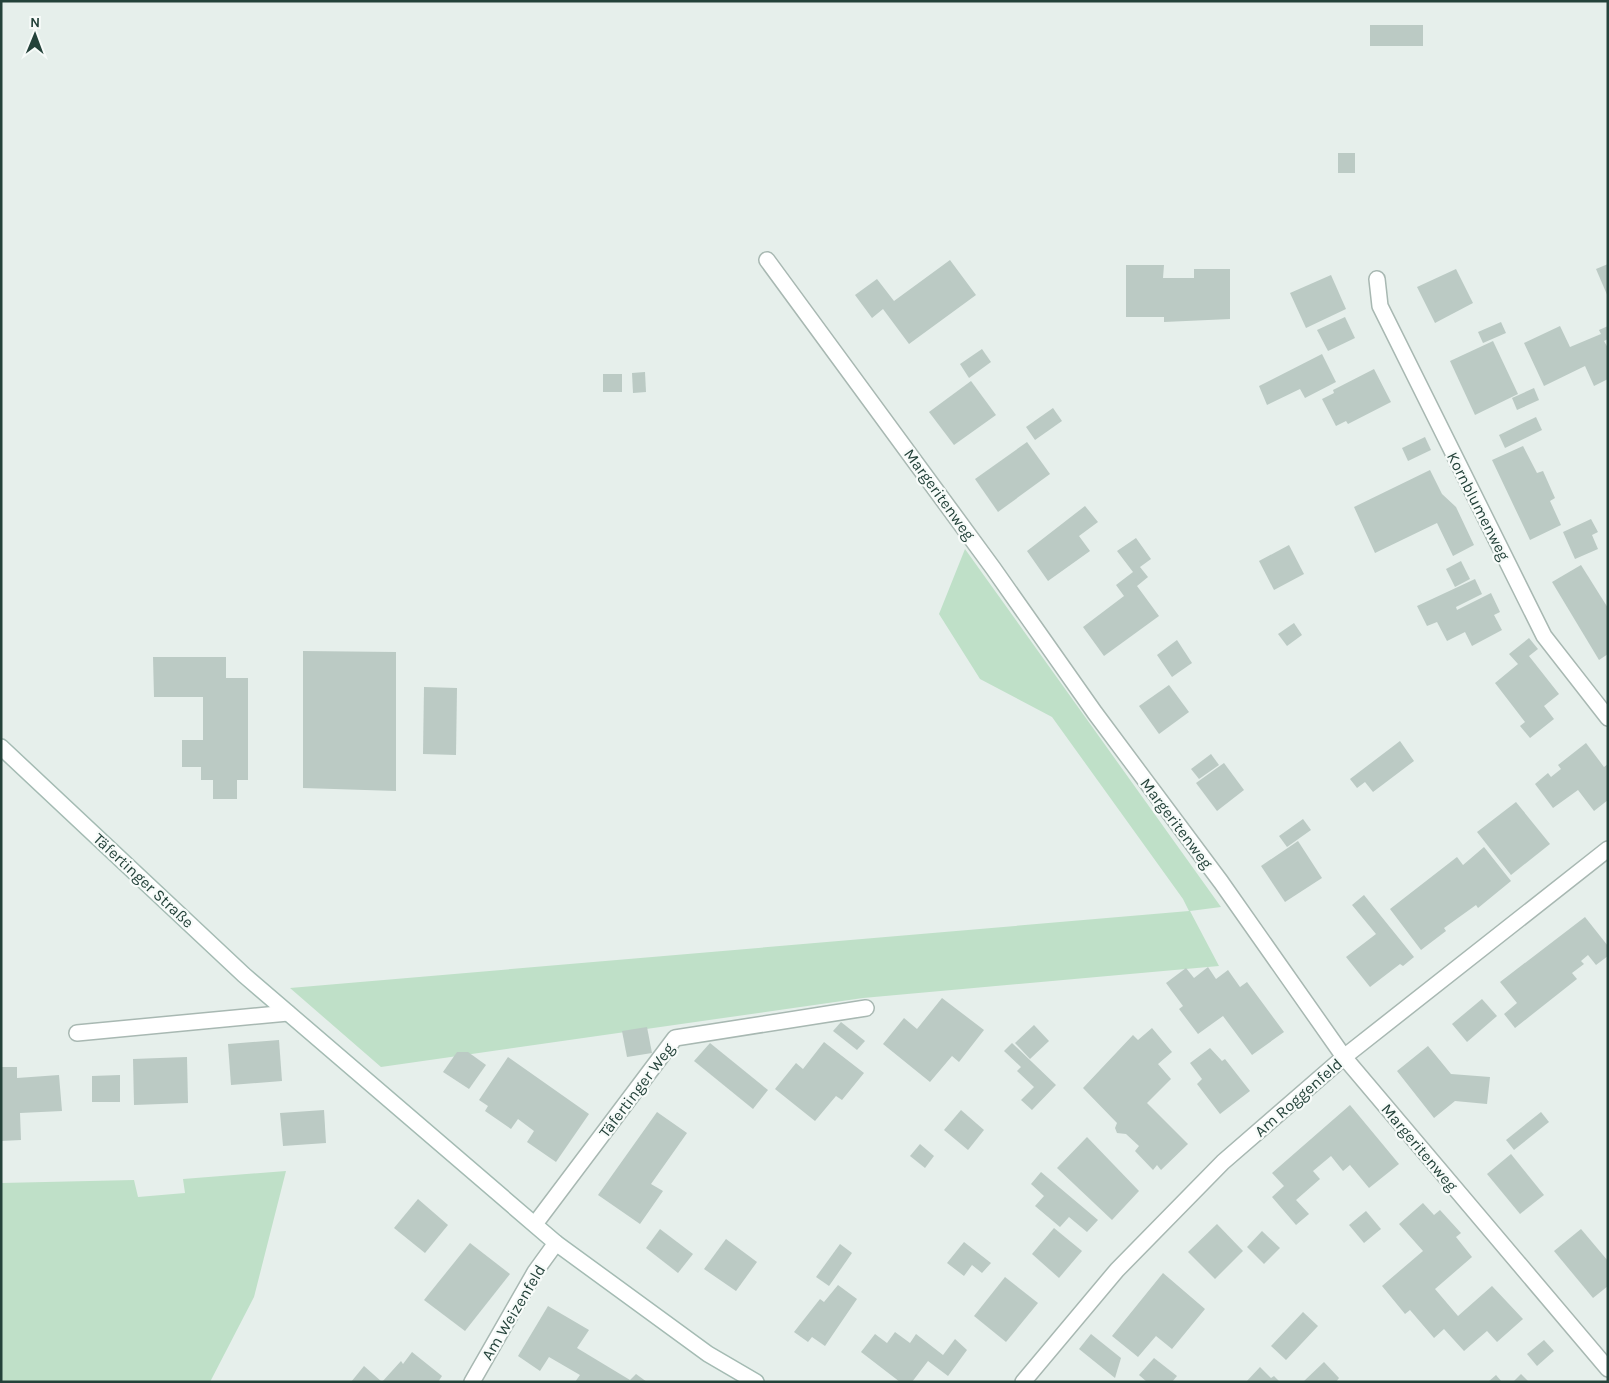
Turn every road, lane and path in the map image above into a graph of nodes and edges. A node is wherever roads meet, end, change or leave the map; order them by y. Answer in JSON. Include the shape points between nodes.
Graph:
{"nodes":[{"id":1,"x":767,"y":260,"type":"dead end"},
{"id":2,"x":1377,"y":279,"type":"dead end"},
{"id":3,"x":1608,"y":718,"type":"edge"},
{"id":4,"x":1,"y":746,"type":"edge"},
{"id":5,"x":1608,"y":849,"type":"edge"},
{"id":6,"x":866,"y":1008,"type":"dead end"},
{"id":7,"x":288,"y":1013,"type":"junction"},
{"id":8,"x":78,"y":1033,"type":"dead end"},
{"id":9,"x":1344,"y":1057,"type":"junction"},
{"id":10,"x":535,"y":1224,"type":"junction"},
{"id":11,"x":556,"y":1243,"type":"junction"},
{"id":12,"x":1608,"y":1369,"type":"edge"},
{"id":13,"x":472,"y":1382,"type":"edge"},
{"id":14,"x":756,"y":1382,"type":"edge"},
{"id":15,"x":1023,"y":1382,"type":"edge"}],
"edges":[{"from":1,"to":9,"type":"street","name":"Margeritenweg","via":[[988,560],[1095,713],[1222,882]]},
{"from":2,"to":3,"type":"street","name":"Kornblumenweg","via":[[1380,306],[1544,636]]},
{"from":4,"to":7,"type":"street","name":"Täfertinger Straße"},
{"from":5,"to":9,"type":"street","name":"Am Roggenfeld"},
{"from":6,"to":10,"type":"street","name":"Täfertinger Weg","via":[[675,1038]]},
{"from":7,"to":8,"type":"street"},
{"from":7,"to":10,"type":"street","name":"Täfertinger Straße"},
{"from":9,"to":12,"type":"street","name":"Margeritenweg"},
{"from":9,"to":15,"type":"street","name":"Am Roggenfeld","via":[[1192,1192],[1117,1270]]},
{"from":10,"to":11,"type":"street"},
{"from":11,"to":13,"type":"street","name":"Am Weizenfeld","via":[[535,1272]]},
{"from":11,"to":14,"type":"street","via":[[708,1354]]}]}
